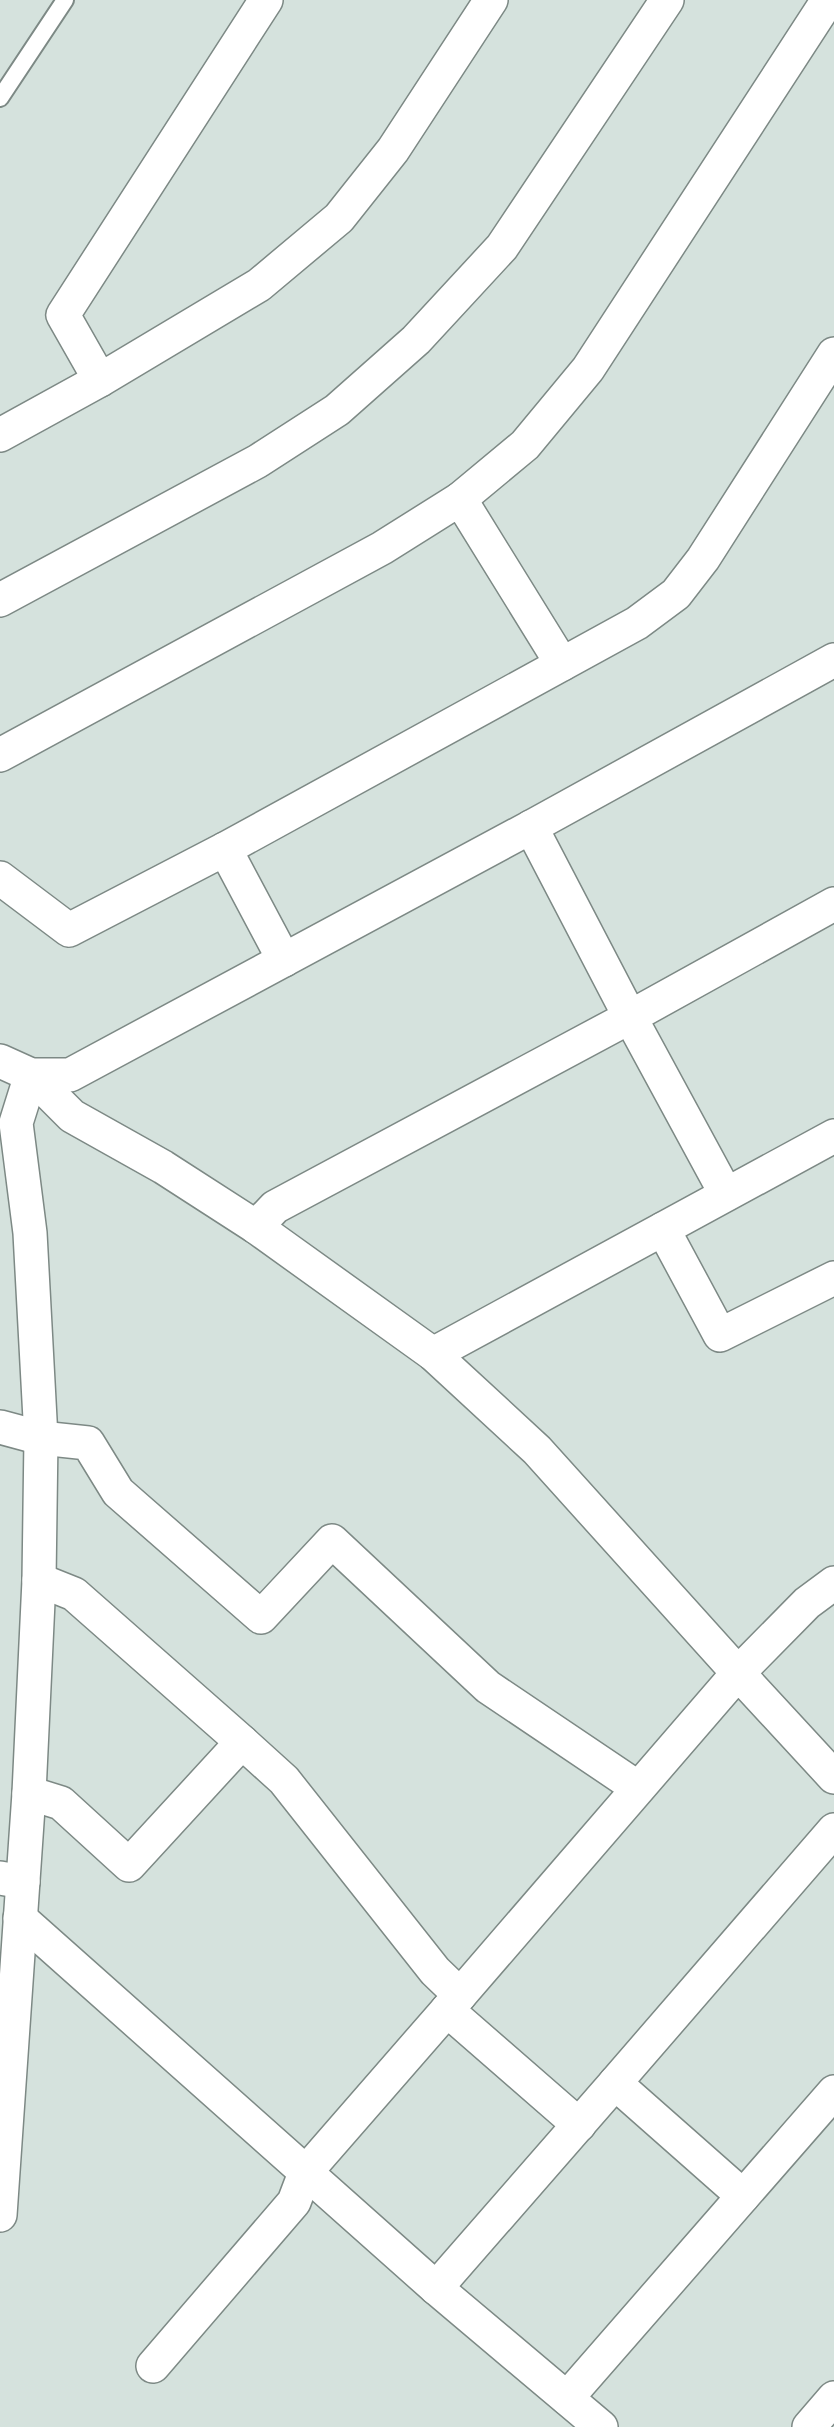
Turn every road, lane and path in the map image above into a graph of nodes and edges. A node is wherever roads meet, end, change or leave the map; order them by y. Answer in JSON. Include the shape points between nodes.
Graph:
{"nodes":[{"id":1,"x":65,"y":0,"type":"edge"},
{"id":2,"x":266,"y":0,"type":"edge"},
{"id":3,"x":491,"y":0,"type":"edge"},
{"id":4,"x":667,"y":0,"type":"edge"},
{"id":5,"x":828,"y":0,"type":"edge"},
{"id":6,"x":0,"y":98,"type":"edge"},
{"id":7,"x":834,"y":354,"type":"edge"},
{"id":8,"x":100,"y":380,"type":"junction"},
{"id":9,"x":0,"y":435,"type":"edge"},
{"id":10,"x":460,"y":499,"type":"junction"},
{"id":11,"x":0,"y":600,"type":"edge"},
{"id":12,"x":834,"y":660,"type":"edge"},
{"id":13,"x":562,"y":664,"type":"junction"},
{"id":14,"x":0,"y":755,"type":"edge"},
{"id":15,"x":531,"y":827,"type":"junction"},
{"id":16,"x":225,"y":849,"type":"junction"},
{"id":17,"x":0,"y":878,"type":"edge"},
{"id":18,"x":834,"y":904,"type":"edge"},
{"id":19,"x":284,"y":960,"type":"junction"},
{"id":20,"x":630,"y":1017,"type":"junction"},
{"id":21,"x":0,"y":1061,"type":"edge"},
{"id":22,"x":31,"y":1075,"type":"junction"},
{"id":23,"x":834,"y":1136,"type":"edge"},
{"id":24,"x":726,"y":1194,"type":"junction"},
{"id":25,"x":256,"y":1227,"type":"junction"},
{"id":26,"x":663,"y":1229,"type":"junction"},
{"id":27,"x":834,"y":1278,"type":"edge"},
{"id":28,"x":433,"y":1354,"type":"junction"},
{"id":29,"x":0,"y":1427,"type":"edge"},
{"id":30,"x":41,"y":1438,"type":"junction"},
{"id":31,"x":39,"y":1580,"type":"junction"},
{"id":32,"x":834,"y":1583,"type":"edge"},
{"id":33,"x":738,"y":1672,"type":"junction"},
{"id":34,"x":242,"y":1742,"type":"junction"},
{"id":35,"x":834,"y":1777,"type":"edge"},
{"id":36,"x":638,"y":1788,"type":"junction"},
{"id":37,"x":29,"y":1793,"type":"junction"},
{"id":38,"x":834,"y":1830,"type":"edge"},
{"id":39,"x":11,"y":1880,"type":"edge"},
{"id":40,"x":20,"y":1918,"type":"junction"},
{"id":41,"x":453,"y":2002,"type":"junction"},
{"id":42,"x":615,"y":2083,"type":"junction"},
{"id":43,"x":834,"y":2092,"type":"edge"},
{"id":44,"x":579,"y":2125,"type":"junction"},
{"id":45,"x":306,"y":2173,"type":"junction"},
{"id":46,"x":743,"y":2196,"type":"junction"},
{"id":47,"x":0,"y":2215,"type":"edge"},
{"id":48,"x":436,"y":2288,"type":"junction"},
{"id":49,"x":153,"y":2366,"type":"dead end"},
{"id":50,"x":567,"y":2398,"type":"junction"},
{"id":51,"x":834,"y":2398,"type":"edge"},
{"id":52,"x":601,"y":2427,"type":"edge"},
{"id":53,"x":808,"y":2427,"type":"edge"}],
"edges":[{"from":1,"to":6,"type":"lane"},
{"from":2,"to":8,"type":"street","via":[[63,315]]},
{"from":3,"to":8,"type":"street","via":[[393,150],[339,218],[260,285]]},
{"from":4,"to":11,"type":"street","via":[[502,247],[416,340],[337,410],[258,461]]},
{"from":5,"to":10,"type":"street","via":[[588,369],[525,445]]},
{"from":7,"to":13,"type":"street","via":[[703,559],[676,594],[637,623]]},
{"from":8,"to":9,"type":"street"},
{"from":10,"to":13,"type":"street"},
{"from":10,"to":14,"type":"street","via":[[382,548]]},
{"from":12,"to":15,"type":"street"},
{"from":13,"to":16,"type":"street"},
{"from":15,"to":19,"type":"street"},
{"from":15,"to":20,"type":"street"},
{"from":16,"to":17,"type":"street","via":[[69,930]]},
{"from":16,"to":19,"type":"street"},
{"from":18,"to":20,"type":"street"},
{"from":19,"to":22,"type":"street","via":[[70,1075]]},
{"from":20,"to":24,"type":"street"},
{"from":20,"to":25,"type":"street","via":[[275,1207]]},
{"from":21,"to":22,"type":"street"},
{"from":22,"to":25,"type":"street","via":[[72,1116],[163,1167]]},
{"from":22,"to":30,"type":"street","via":[[16,1123],[30,1233]]},
{"from":23,"to":24,"type":"street"},
{"from":24,"to":26,"type":"street"},
{"from":25,"to":28,"type":"street"},
{"from":26,"to":27,"type":"street","via":[[720,1335]]},
{"from":26,"to":28,"type":"street"},
{"from":28,"to":33,"type":"street","via":[[537,1450]]},
{"from":29,"to":30,"type":"street"},
{"from":30,"to":31,"type":"street"},
{"from":30,"to":36,"type":"street","via":[[88,1443],[118,1492],[261,1617],[332,1541],[488,1687]]},
{"from":31,"to":34,"type":"street","via":[[74,1594]]},
{"from":31,"to":37,"type":"street"},
{"from":32,"to":33,"type":"street","via":[[807,1603]]},
{"from":33,"to":35,"type":"street"},
{"from":33,"to":36,"type":"street"},
{"from":34,"to":37,"type":"street","via":[[129,1865],[62,1803]]},
{"from":34,"to":41,"type":"street","via":[[284,1780],[435,1971]]},
{"from":36,"to":41,"type":"street"},
{"from":37,"to":39,"type":"street"},
{"from":38,"to":42,"type":"street"},
{"from":39,"to":40,"type":"street"},
{"from":40,"to":45,"type":"street"},
{"from":40,"to":47,"type":"street"},
{"from":41,"to":44,"type":"street"},
{"from":41,"to":45,"type":"street"},
{"from":42,"to":44,"type":"street"},
{"from":42,"to":46,"type":"street"},
{"from":43,"to":46,"type":"street"},
{"from":44,"to":48,"type":"street"},
{"from":45,"to":48,"type":"street"},
{"from":45,"to":49,"type":"street","via":[[294,2202]]},
{"from":46,"to":50,"type":"street"},
{"from":48,"to":50,"type":"street"},
{"from":50,"to":52,"type":"street"},
{"from":51,"to":53,"type":"street"}]}
